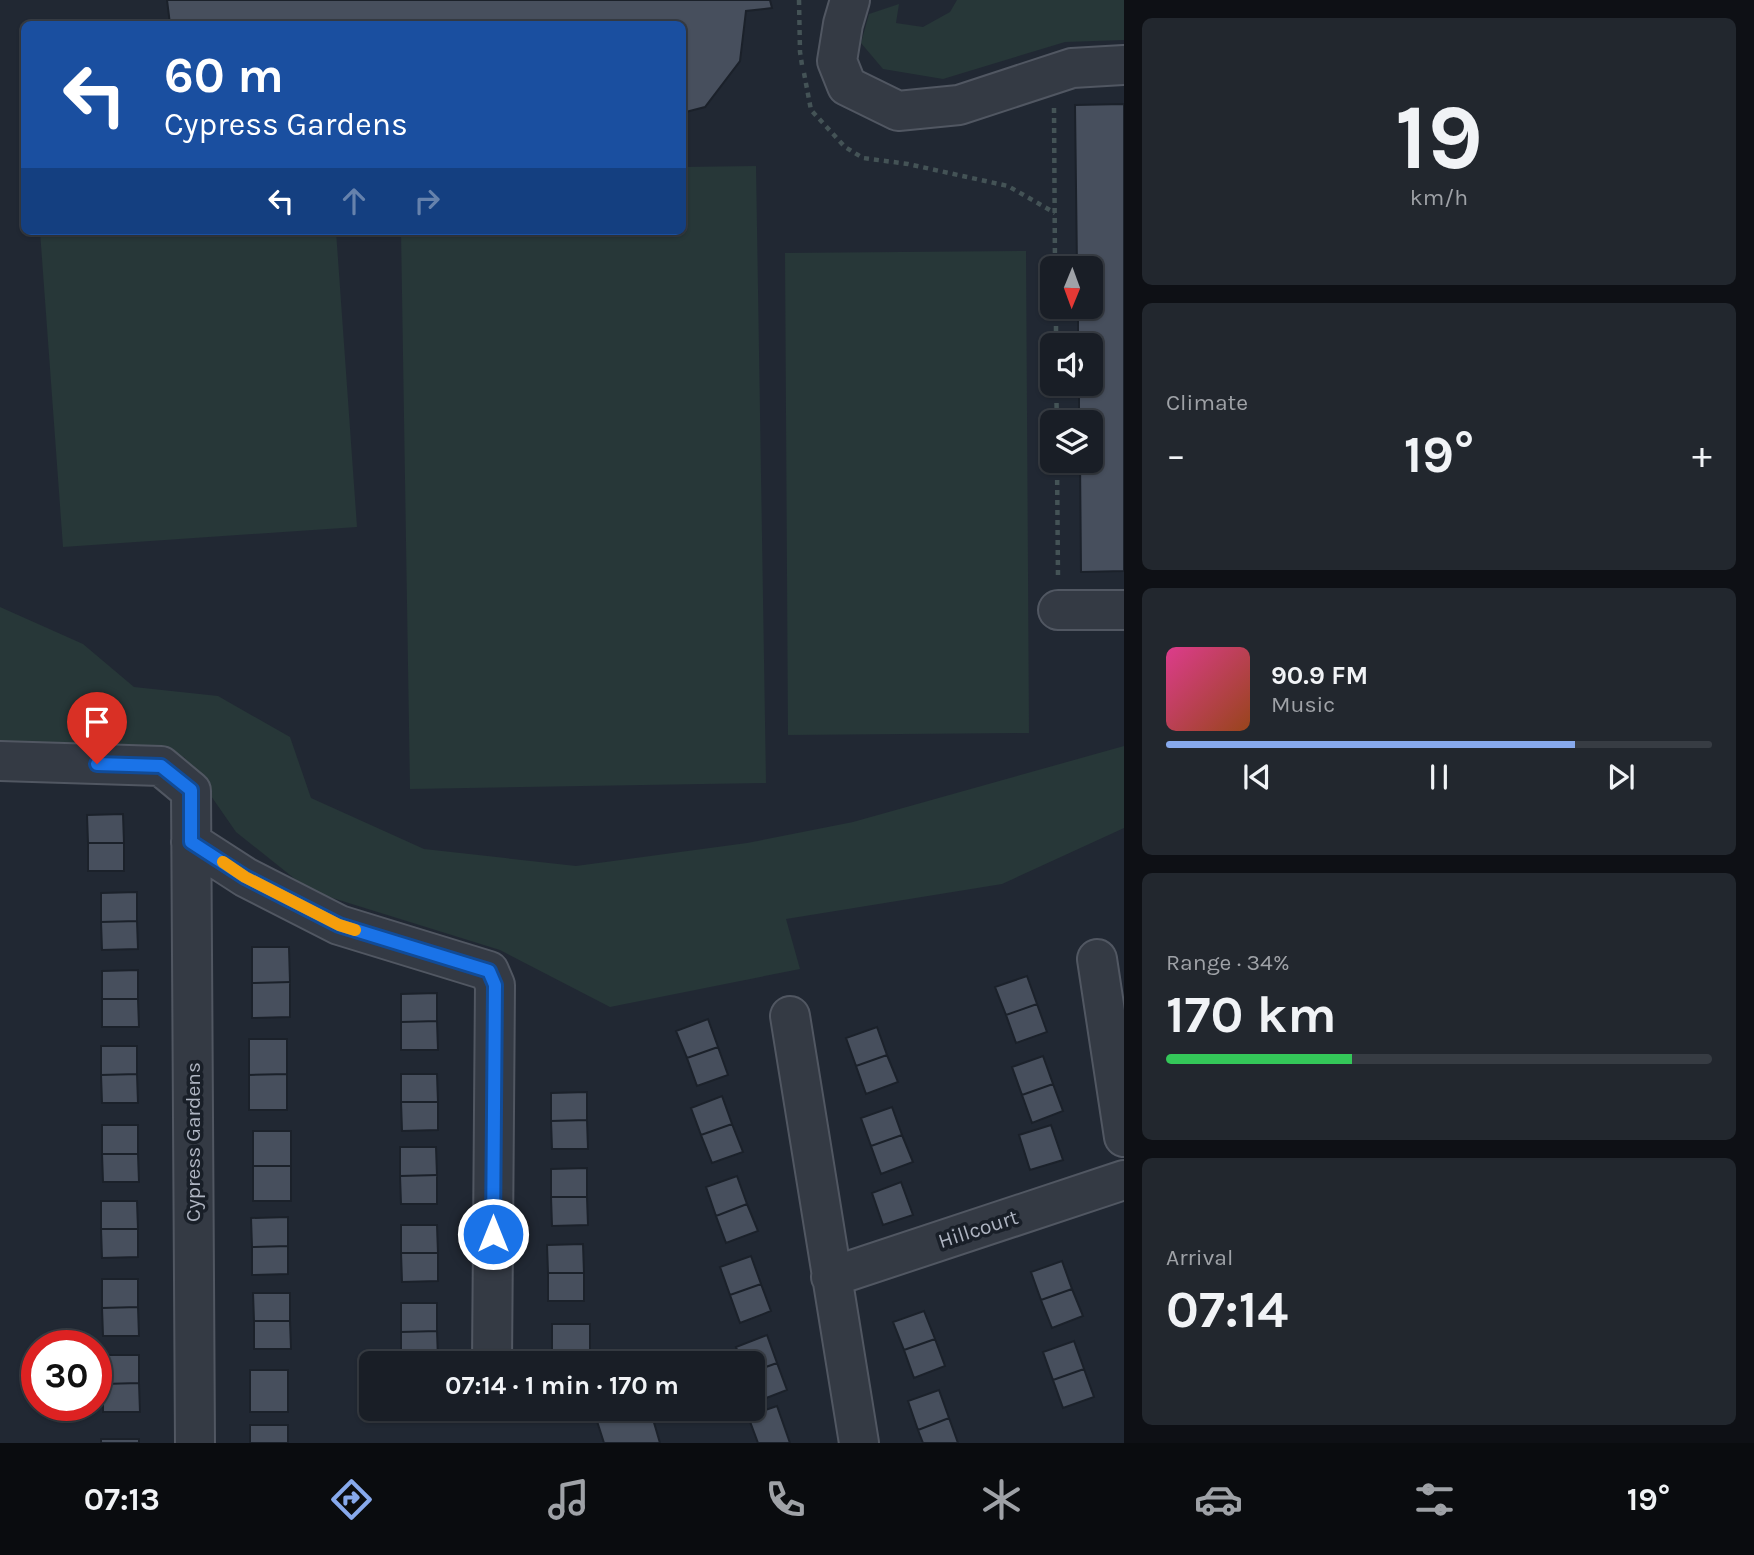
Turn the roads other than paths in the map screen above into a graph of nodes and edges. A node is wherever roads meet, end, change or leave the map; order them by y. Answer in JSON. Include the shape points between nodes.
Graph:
{"nodes":[{"id":1,"x":850,"y":0,"type":"edge"},
{"id":2,"x":1124,"y":65,"type":"edge"},
{"id":3,"x":1058,"y":610,"type":"road end"},
{"id":4,"x":1124,"y":610,"type":"edge"},
{"id":5,"x":0,"y":761,"type":"edge"},
{"id":6,"x":191,"y":842,"type":"junction"},
{"id":7,"x":1097,"y":959,"type":"dead end"},
{"id":8,"x":790,"y":1016,"type":"dead end"},
{"id":9,"x":1124,"y":1136,"type":"edge"},
{"id":10,"x":1124,"y":1180,"type":"edge"},
{"id":11,"x":831,"y":1278,"type":"junction"},
{"id":12,"x":492,"y":1351,"type":"edge"},
{"id":13,"x":195,"y":1443,"type":"edge"},
{"id":14,"x":859,"y":1443,"type":"edge"}],
"edges":[{"from":1,"to":2,"type":"street","via":[[837,61],[847,86],[898,111],[959,106],[1072,68]]},
{"from":3,"to":4,"type":"street"},
{"from":5,"to":6,"type":"street","name":"Cypress Gardens","via":[[161,766],[191,790]]},
{"from":6,"to":12,"type":"street","via":[[245,877],[339,925],[489,971],[495,985]]},
{"from":6,"to":13,"type":"street","name":"Cypress Gardens"},
{"from":7,"to":9,"type":"street"},
{"from":8,"to":11,"type":"street"},
{"from":10,"to":11,"type":"street","name":"Hillcourt"},
{"from":11,"to":14,"type":"street"}]}
